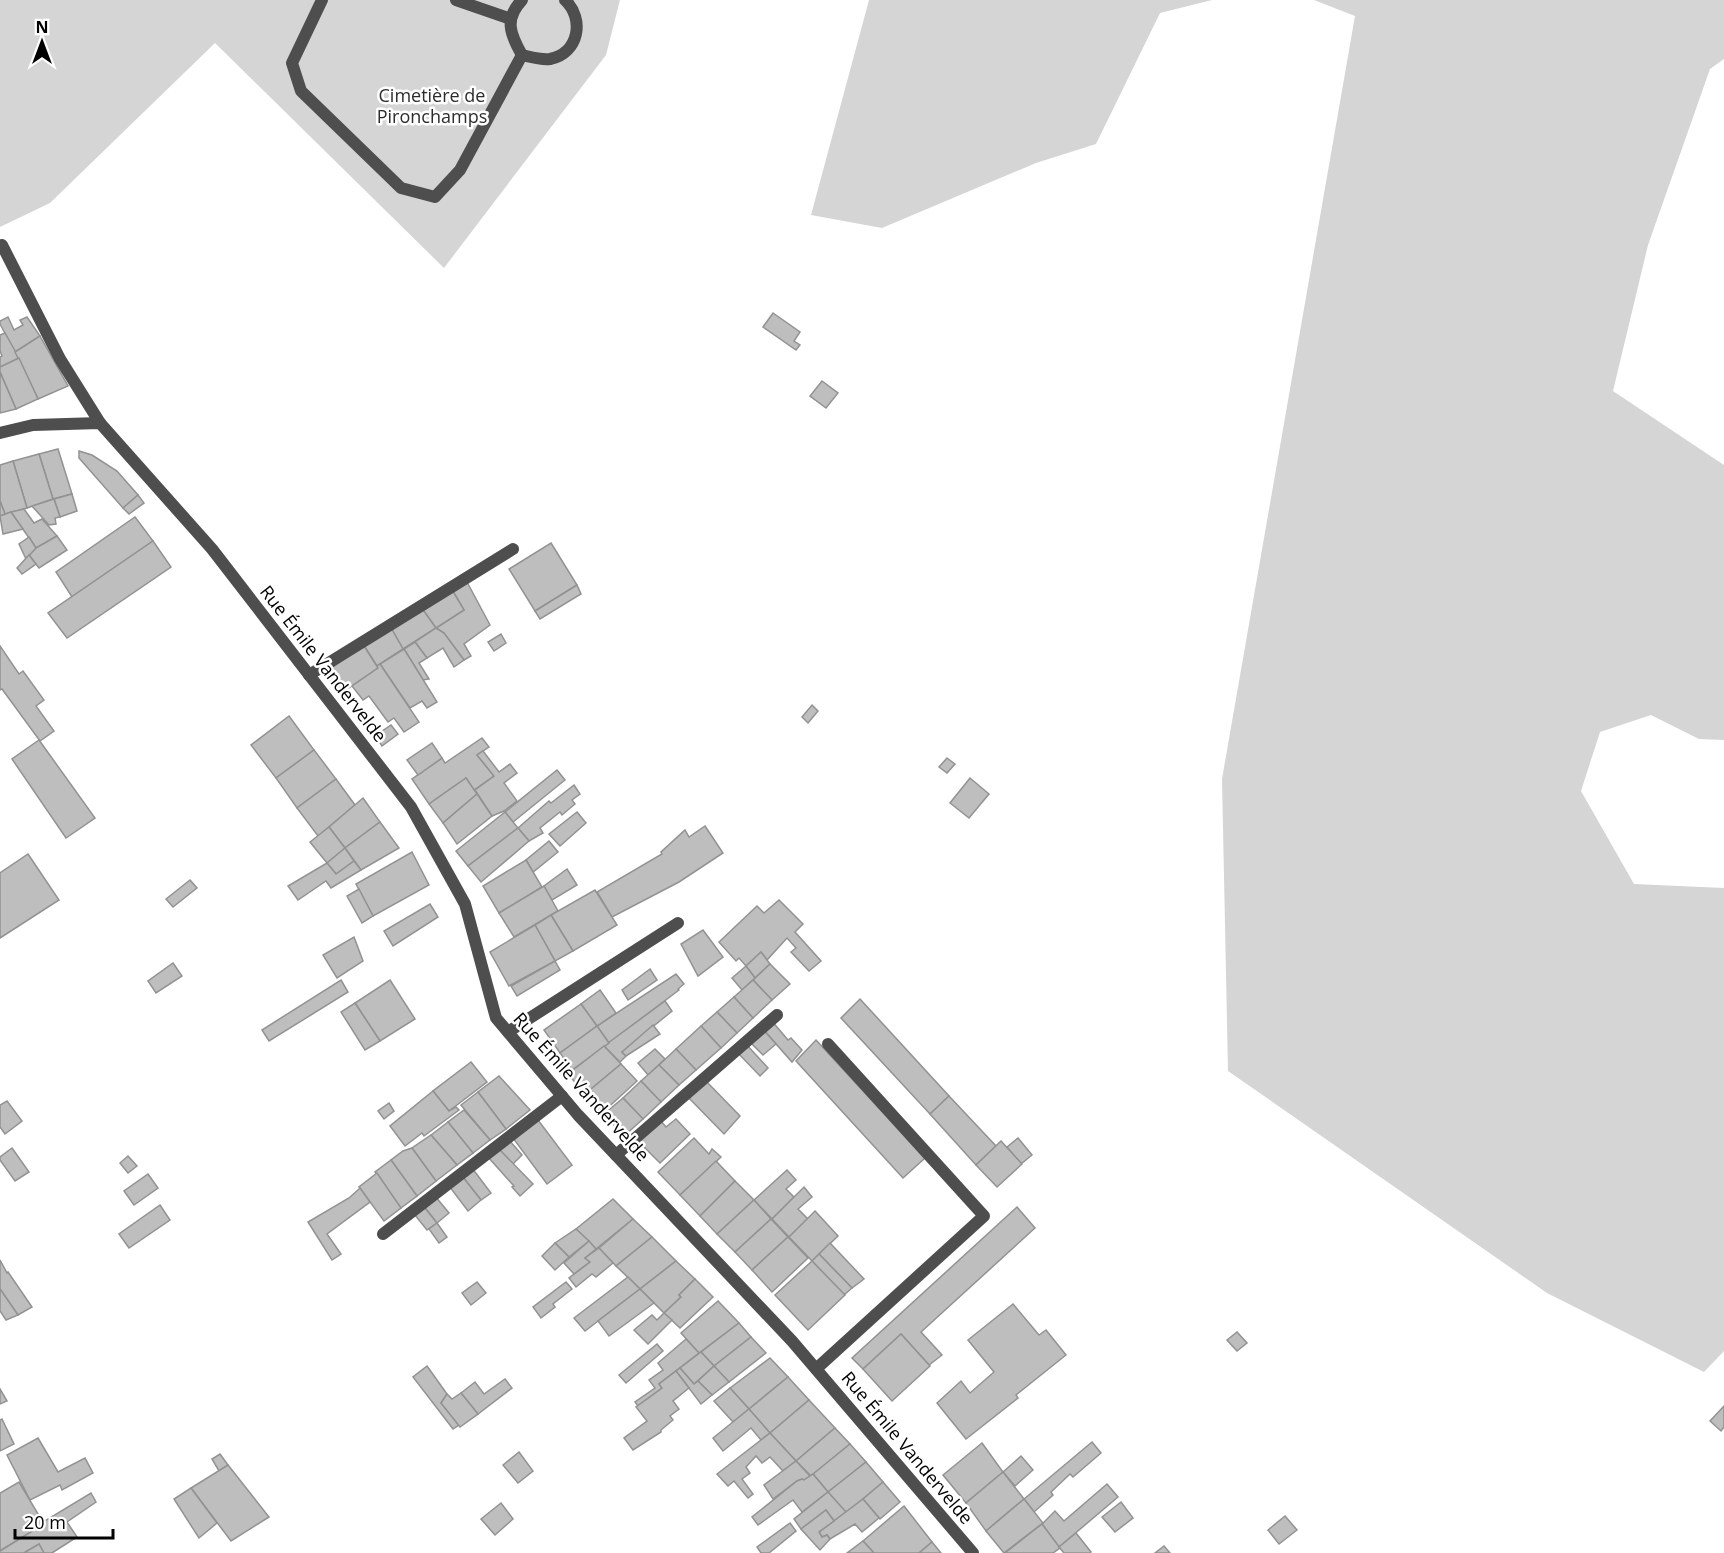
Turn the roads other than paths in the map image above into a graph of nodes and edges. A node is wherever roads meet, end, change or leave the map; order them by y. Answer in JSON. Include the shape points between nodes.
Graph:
{"nodes":[{"id":1,"x":322,"y":0,"type":"edge"},
{"id":2,"x":456,"y":0,"type":"edge"},
{"id":3,"x":522,"y":0,"type":"edge"},
{"id":4,"x":565,"y":0,"type":"edge"},
{"id":5,"x":511,"y":19,"type":"junction"},
{"id":6,"x":522,"y":55,"type":"junction"},
{"id":7,"x":2,"y":245,"type":"dead end"},
{"id":8,"x":100,"y":423,"type":"junction"},
{"id":9,"x":0,"y":433,"type":"edge"},
{"id":10,"x":513,"y":549,"type":"dead end"},
{"id":11,"x":309,"y":675,"type":"junction"},
{"id":12,"x":678,"y":923,"type":"dead end"},
{"id":13,"x":777,"y":1015,"type":"dead end"},
{"id":14,"x":508,"y":1032,"type":"junction"},
{"id":15,"x":828,"y":1044,"type":"dead end"},
{"id":16,"x":562,"y":1096,"type":"junction"},
{"id":17,"x":616,"y":1155,"type":"junction"},
{"id":18,"x":383,"y":1234,"type":"dead end"},
{"id":19,"x":816,"y":1369,"type":"junction"},
{"id":20,"x":973,"y":1553,"type":"edge"}],
"edges":[{"from":1,"to":6,"type":"street","via":[[292,63],[301,92],[401,188],[435,197],[460,170]]},
{"from":2,"to":5,"type":"street"},
{"from":3,"to":5,"type":"street"},
{"from":4,"to":6,"type":"street","via":[[576,16],[578,28],[569,48],[549,59]]},
{"from":5,"to":6,"type":"street","via":[[511,31]]},
{"from":7,"to":8,"type":"street","name":"Rue Émile Vandervelde","via":[[60,359]]},
{"from":8,"to":9,"type":"street","via":[[33,425]]},
{"from":8,"to":11,"type":"street","name":"Rue Émile Vandervelde","via":[[212,549]]},
{"from":10,"to":11,"type":"street"},
{"from":11,"to":14,"type":"street","name":"Rue Émile Vandervelde","via":[[411,807],[465,904],[496,1018]]},
{"from":12,"to":14,"type":"street"},
{"from":13,"to":17,"type":"street"},
{"from":14,"to":16,"type":"street","name":"Rue Émile Vandervelde"},
{"from":15,"to":19,"type":"street","via":[[984,1216]]},
{"from":16,"to":17,"type":"street","name":"Rue Émile Vandervelde"},
{"from":16,"to":18,"type":"street"},
{"from":17,"to":19,"type":"street","name":"Rue Émile Vandervelde"},
{"from":19,"to":20,"type":"street","name":"Rue Émile Vandervelde"}]}
